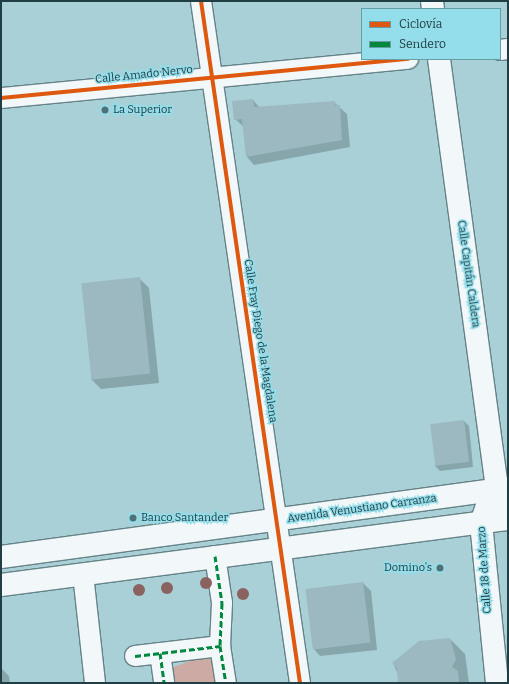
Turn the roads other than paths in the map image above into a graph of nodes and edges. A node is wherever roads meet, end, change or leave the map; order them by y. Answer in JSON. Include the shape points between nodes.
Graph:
{"nodes":[{"id":1,"x":202,"y":1,"type":"edge"},
{"id":2,"x":398,"y":60,"type":"edge"},
{"id":3,"x":439,"y":60,"type":"edge"},
{"id":4,"x":211,"y":78,"type":"junction"},
{"id":5,"x":1,"y":98,"type":"edge"},
{"id":6,"x":503,"y":489,"type":"edge"},
{"id":7,"x":508,"y":516,"type":"edge"},
{"id":8,"x":508,"y":519,"type":"edge"},
{"id":9,"x":278,"y":520,"type":"junction"},
{"id":10,"x":481,"y":523,"type":"junction"},
{"id":11,"x":283,"y":550,"type":"junction"},
{"id":12,"x":215,"y":556,"type":"junction"},
{"id":13,"x":1,"y":557,"type":"edge"},
{"id":14,"x":83,"y":574,"type":"junction"},
{"id":15,"x":1,"y":585,"type":"edge"},
{"id":16,"x":220,"y":646,"type":"junction"},
{"id":17,"x":160,"y":653,"type":"junction"},
{"id":18,"x":135,"y":656,"type":"dead end"},
{"id":19,"x":95,"y":683,"type":"edge"},
{"id":20,"x":164,"y":683,"type":"edge"},
{"id":21,"x":226,"y":683,"type":"edge"},
{"id":22,"x":300,"y":683,"type":"edge"},
{"id":23,"x":497,"y":683,"type":"edge"}],
"edges":[{"from":1,"to":4,"type":"street","name":"Calle Fray Diego de la Magdalena"},
{"from":2,"to":4,"type":"street","name":"Calle Amado Nervo"},
{"from":3,"to":6,"type":"main road","name":"Calle Capitán Caldera"},
{"from":4,"to":5,"type":"street","name":"Calle Amado Nervo"},
{"from":4,"to":9,"type":"street","name":"Calle Fray Diego de la Magdalena"},
{"from":6,"to":7,"type":"main road"},
{"from":6,"to":9,"type":"main road","name":"Avenida Venustiano Carranza"},
{"from":6,"to":10,"type":"main road","name":"Calle 18 de Marzo","via":[[486,506]]},
{"from":8,"to":10,"type":"main road"},
{"from":9,"to":11,"type":"street","name":"Calle Fray Diego de la Magdalena"},
{"from":9,"to":13,"type":"main road","name":"Avenida Venustiano Carranza"},
{"from":10,"to":11,"type":"main road"},
{"from":10,"to":23,"type":"main road","name":"Calle 18 de Marzo"},
{"from":11,"to":12,"type":"main road"},
{"from":11,"to":22,"type":"street","name":"Calle Fray Diego de la Magdalena"},
{"from":12,"to":14,"type":"main road"},
{"from":12,"to":16,"type":"street","via":[[222,602]]},
{"from":14,"to":15,"type":"main road"},
{"from":14,"to":19,"type":"street"},
{"from":16,"to":17,"type":"street"},
{"from":16,"to":21,"type":"street"},
{"from":17,"to":18,"type":"street"},
{"from":17,"to":20,"type":"street"}]}
